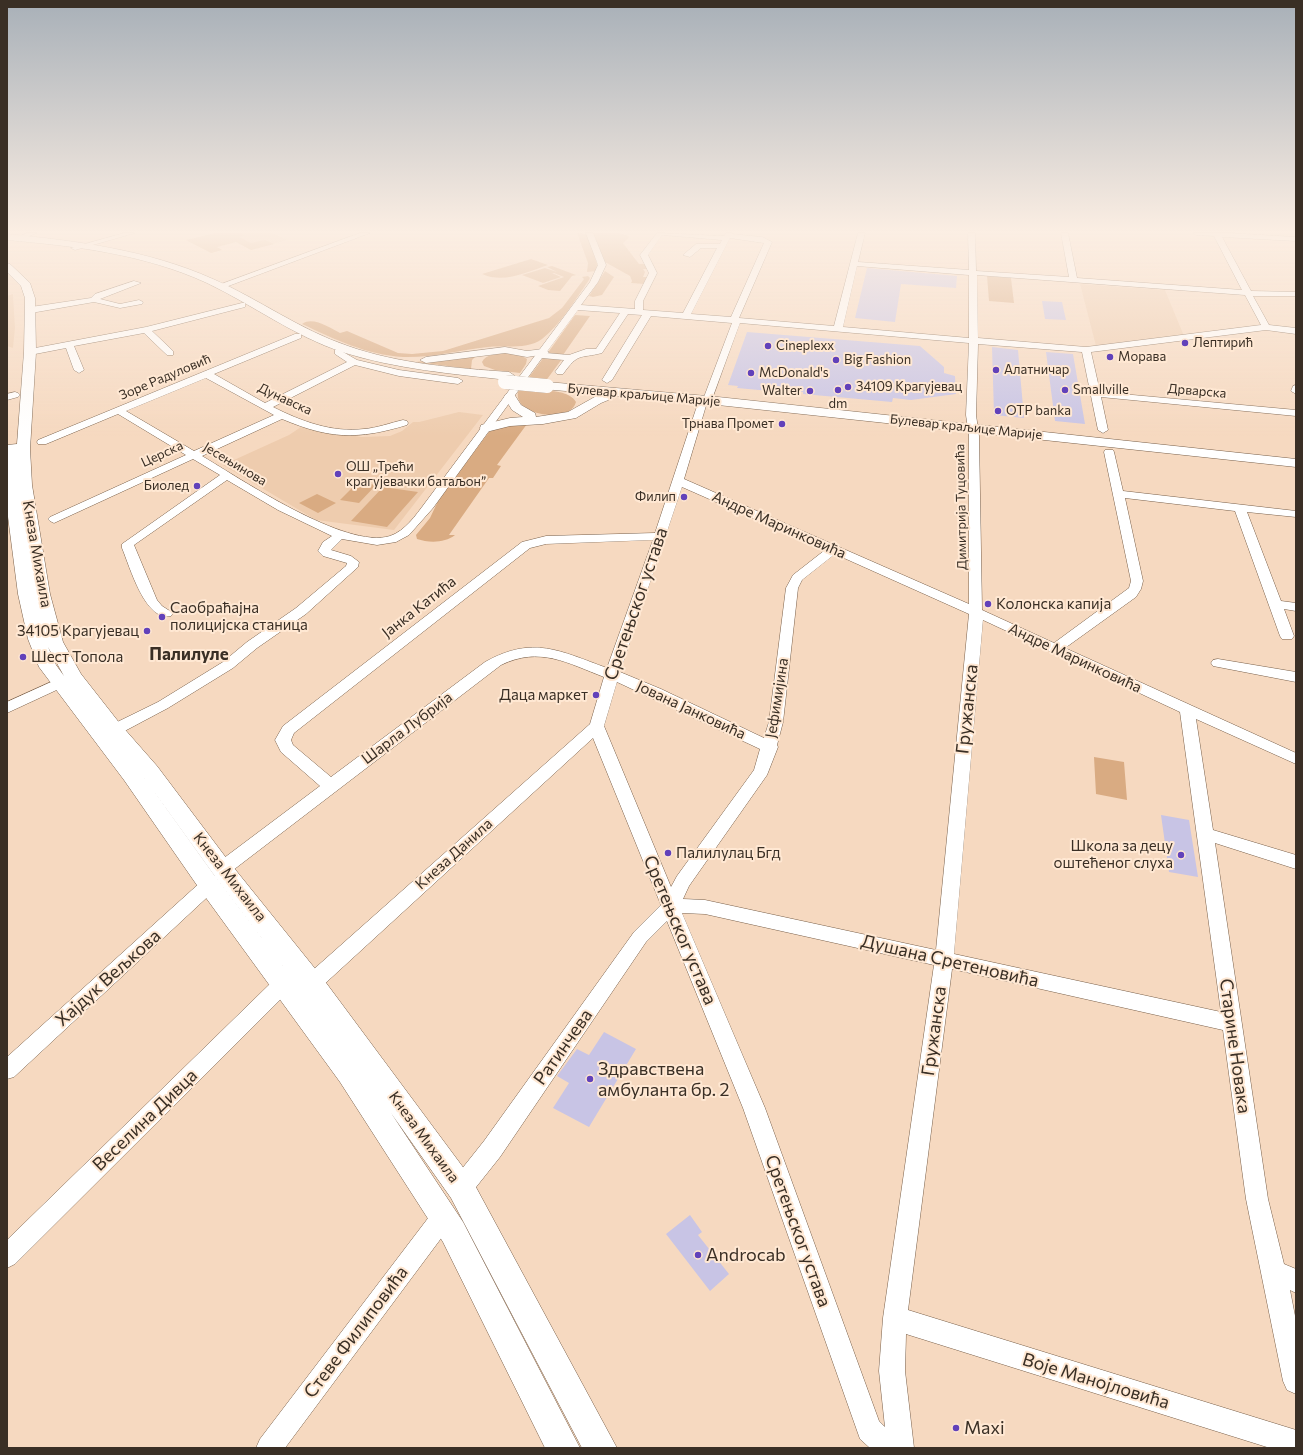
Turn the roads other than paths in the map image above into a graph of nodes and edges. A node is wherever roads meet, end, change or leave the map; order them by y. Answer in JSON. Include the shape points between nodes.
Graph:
{"nodes":[{"id":1,"x":21,"y":301,"type":"edge"},
{"id":2,"x":30,"y":301,"type":"edge"},
{"id":3,"x":88,"y":301,"type":"edge"},
{"id":4,"x":98,"y":301,"type":"edge"},
{"id":5,"x":234,"y":301,"type":"edge"},
{"id":6,"x":248,"y":301,"type":"edge"},
{"id":7,"x":580,"y":301,"type":"edge"},
{"id":8,"x":639,"y":301,"type":"edge"},
{"id":9,"x":694,"y":301,"type":"edge"},
{"id":10,"x":744,"y":301,"type":"edge"},
{"id":11,"x":845,"y":301,"type":"edge"},
{"id":12,"x":973,"y":301,"type":"edge"},
{"id":13,"x":1254,"y":301,"type":"edge"},
{"id":14,"x":139,"y":302,"type":"dead end"},
{"id":15,"x":242,"y":305,"type":"junction"},
{"id":16,"x":576,"y":307,"type":"junction"},
{"id":17,"x":31,"y":310,"type":"junction"},
{"id":18,"x":626,"y":311,"type":"junction"},
{"id":19,"x":644,"y":312,"type":"junction"},
{"id":20,"x":686,"y":316,"type":"junction"},
{"id":21,"x":736,"y":320,"type":"junction"},
{"id":22,"x":1266,"y":327,"type":"junction"},
{"id":23,"x":838,"y":328,"type":"junction"},
{"id":24,"x":146,"y":330,"type":"junction"},
{"id":25,"x":1296,"y":331,"type":"edge"},
{"id":26,"x":298,"y":336,"type":"junction"},
{"id":27,"x":553,"y":339,"type":"junction"},
{"id":28,"x":974,"y":340,"type":"junction"},
{"id":29,"x":69,"y":345,"type":"junction"},
{"id":30,"x":1086,"y":350,"type":"junction"},
{"id":31,"x":494,"y":351,"type":"junction"},
{"id":32,"x":528,"y":351,"type":"junction"},
{"id":33,"x":600,"y":351,"type":"junction"},
{"id":34,"x":30,"y":352,"type":"junction"},
{"id":35,"x":338,"y":352,"type":"junction"},
{"id":36,"x":170,"y":353,"type":"dead end"},
{"id":37,"x":624,"y":353,"type":"junction"},
{"id":38,"x":539,"y":357,"type":"junction"},
{"id":39,"x":570,"y":358,"type":"junction"},
{"id":40,"x":389,"y":361,"type":"junction"},
{"id":41,"x":354,"y":362,"type":"junction"},
{"id":42,"x":79,"y":370,"type":"dead end"},
{"id":43,"x":560,"y":372,"type":"dead end"},
{"id":44,"x":206,"y":374,"type":"junction"},
{"id":45,"x":484,"y":374,"type":"junction"},
{"id":46,"x":507,"y":379,"type":"junction"},
{"id":47,"x":607,"y":380,"type":"dead end"},
{"id":48,"x":458,"y":381,"type":"dead end"},
{"id":49,"x":548,"y":383,"type":"junction"},
{"id":50,"x":566,"y":388,"type":"junction"},
{"id":51,"x":1296,"y":388,"type":"edge"},
{"id":52,"x":1296,"y":391,"type":"edge"},
{"id":53,"x":615,"y":393,"type":"junction"},
{"id":54,"x":1095,"y":394,"type":"junction"},
{"id":55,"x":11,"y":396,"type":"edge"},
{"id":56,"x":510,"y":397,"type":"junction"},
{"id":57,"x":706,"y":398,"type":"junction"},
{"id":58,"x":266,"y":406,"type":"junction"},
{"id":59,"x":120,"y":411,"type":"junction"},
{"id":60,"x":581,"y":411,"type":"junction"},
{"id":61,"x":504,"y":412,"type":"junction"},
{"id":62,"x":1296,"y":413,"type":"edge"},
{"id":63,"x":282,"y":415,"type":"junction"},
{"id":64,"x":529,"y":418,"type":"junction"},
{"id":65,"x":403,"y":423,"type":"dead end"},
{"id":66,"x":490,"y":424,"type":"junction"},
{"id":67,"x":973,"y":424,"type":"junction"},
{"id":68,"x":1103,"y":430,"type":"dead end"},
{"id":69,"x":42,"y":442,"type":"dead end"},
{"id":70,"x":1109,"y":452,"type":"dead end"},
{"id":71,"x":193,"y":455,"type":"junction"},
{"id":72,"x":1296,"y":458,"type":"edge"},
{"id":73,"x":1296,"y":464,"type":"edge"},
{"id":74,"x":226,"y":476,"type":"junction"},
{"id":75,"x":678,"y":481,"type":"junction"},
{"id":76,"x":1118,"y":494,"type":"junction"},
{"id":77,"x":1240,"y":508,"type":"junction"},
{"id":78,"x":1296,"y":514,"type":"edge"},
{"id":79,"x":54,"y":519,"type":"dead end"},
{"id":80,"x":340,"y":535,"type":"junction"},
{"id":81,"x":660,"y":536,"type":"junction"},
{"id":82,"x":834,"y":549,"type":"junction"},
{"id":83,"x":1276,"y":604,"type":"junction"},
{"id":84,"x":1296,"y":607,"type":"edge"},
{"id":85,"x":976,"y":612,"type":"junction"},
{"id":86,"x":166,"y":613,"type":"dead end"},
{"id":87,"x":1287,"y":636,"type":"dead end"},
{"id":88,"x":1054,"y":650,"type":"junction"},
{"id":89,"x":1218,"y":663,"type":"dead end"},
{"id":90,"x":612,"y":674,"type":"junction"},
{"id":91,"x":1296,"y":677,"type":"edge"},
{"id":92,"x":67,"y":680,"type":"junction"},
{"id":93,"x":7,"y":708,"type":"edge"},
{"id":94,"x":1187,"y":709,"type":"junction"},
{"id":95,"x":597,"y":726,"type":"junction"},
{"id":96,"x":114,"y":730,"type":"junction"},
{"id":97,"x":770,"y":747,"type":"junction"},
{"id":98,"x":1296,"y":760,"type":"edge"},
{"id":99,"x":331,"y":786,"type":"junction"},
{"id":100,"x":1205,"y":834,"type":"junction"},
{"id":101,"x":1296,"y":862,"type":"edge"},
{"id":102,"x":215,"y":877,"type":"junction"},
{"id":103,"x":669,"y":908,"type":"junction"},
{"id":104,"x":944,"y":960,"type":"junction"},
{"id":105,"x":312,"y":983,"type":"junction"},
{"id":106,"x":284,"y":984,"type":"junction"},
{"id":107,"x":1231,"y":1023,"type":"junction"},
{"id":108,"x":7,"y":1070,"type":"edge"},
{"id":109,"x":461,"y":1188,"type":"junction"},
{"id":110,"x":443,"y":1217,"type":"junction"},
{"id":111,"x":7,"y":1256,"type":"edge"},
{"id":112,"x":1274,"y":1272,"type":"junction"},
{"id":113,"x":1296,"y":1281,"type":"edge"},
{"id":114,"x":895,"y":1318,"type":"junction"},
{"id":115,"x":1296,"y":1381,"type":"edge"},
{"id":116,"x":1296,"y":1443,"type":"edge"},
{"id":117,"x":269,"y":1448,"type":"edge"},
{"id":118,"x":563,"y":1448,"type":"edge"},
{"id":119,"x":600,"y":1448,"type":"edge"},
{"id":120,"x":890,"y":1448,"type":"edge"},
{"id":121,"x":901,"y":1448,"type":"edge"}],
"edges":[{"from":1,"to":55,"type":"main road","name":"Кнеза Михаила","via":[[20,350]]},
{"from":2,"to":17,"type":"main road","name":"Кнеза Михаила"},
{"from":3,"to":17,"type":"street"},
{"from":4,"to":14,"type":"street","via":[[120,306]]},
{"from":5,"to":15,"type":"main road","name":"Булевар краљице Марије"},
{"from":6,"to":40,"type":"main road","name":"Булевар краљице Марије","via":[[314,336]]},
{"from":7,"to":16,"type":"street"},
{"from":8,"to":19,"type":"street"},
{"from":9,"to":20,"type":"street"},
{"from":10,"to":21,"type":"street","name":"Сретењског устава"},
{"from":11,"to":23,"type":"street"},
{"from":12,"to":28,"type":"street","name":"Димитрија Туцовића"},
{"from":13,"to":22,"type":"street"},
{"from":15,"to":24,"type":"street"},
{"from":15,"to":26,"type":"main road","name":"Булевар краљице Марије"},
{"from":16,"to":18,"type":"street"},
{"from":16,"to":27,"type":"street"},
{"from":17,"to":34,"type":"main road","name":"Кнеза Михаила"},
{"from":18,"to":19,"type":"street"},
{"from":18,"to":33,"type":"street"},
{"from":19,"to":20,"type":"street"},
{"from":19,"to":37,"type":"street"},
{"from":20,"to":21,"type":"street"},
{"from":21,"to":23,"type":"street"},
{"from":21,"to":57,"type":"street","name":"Сретењског устава"},
{"from":22,"to":25,"type":"street"},
{"from":22,"to":30,"type":"street"},
{"from":23,"to":28,"type":"street"},
{"from":24,"to":29,"type":"street"},
{"from":24,"to":36,"type":"street"},
{"from":26,"to":35,"type":"main road","name":"Булевар краљице Марије"},
{"from":26,"to":44,"type":"street","name":"Зоре Радуловић"},
{"from":27,"to":32,"type":"main road"},
{"from":27,"to":38,"type":"street"},
{"from":28,"to":30,"type":"street"},
{"from":28,"to":67,"type":"street","name":"Димитрија Туцовића"},
{"from":29,"to":34,"type":"street"},
{"from":29,"to":42,"type":"street"},
{"from":30,"to":54,"type":"street"},
{"from":31,"to":32,"type":"main road"},
{"from":31,"to":40,"type":"main road"},
{"from":31,"to":45,"type":"main road","via":[[482,355],[477,360],[478,369]]},
{"from":32,"to":38,"type":"main road"},
{"from":33,"to":37,"type":"street"},
{"from":33,"to":39,"type":"street","via":[[586,352]]},
{"from":34,"to":92,"type":"main road","name":"Кнеза Михаила","via":[[23,449],[25,484],[42,594]]},
{"from":35,"to":41,"type":"street"},
{"from":35,"to":46,"type":"main road","name":"Булевар краљице Марије","via":[[402,368]]},
{"from":37,"to":47,"type":"street"},
{"from":38,"to":39,"type":"street"},
{"from":38,"to":56,"type":"street"},
{"from":39,"to":43,"type":"street"},
{"from":40,"to":45,"type":"main road","name":"Булевар краљице Марије"},
{"from":41,"to":48,"type":"street"},
{"from":41,"to":58,"type":"street"},
{"from":44,"to":58,"type":"street","name":"Дунавска"},
{"from":44,"to":59,"type":"street","name":"Зоре Радуловић"},
{"from":45,"to":46,"type":"main road","name":"Булевар краљице Марије"},
{"from":46,"to":49,"type":"main road","name":"Булевар краљице Марије","bridge":true},
{"from":49,"to":50,"type":"main road","name":"Булевар краљице Марије"},
{"from":49,"to":57,"type":"main road","name":"Булевар краљице Марије"},
{"from":50,"to":53,"type":"main road","name":"Булевар краљице Марије"},
{"from":50,"to":60,"type":"main road","via":[[582,398],[584,403]]},
{"from":51,"to":52,"type":"street"},
{"from":53,"to":57,"type":"main road","name":"Булевар краљице Марије"},
{"from":53,"to":60,"type":"main road","via":[[597,400]]},
{"from":54,"to":62,"type":"street","name":"Дрварска"},
{"from":54,"to":68,"type":"street"},
{"from":55,"to":92,"type":"main road","name":"Кнеза Михаила","via":[[11,488],[29,611],[40,651],[48,667]]},
{"from":56,"to":61,"type":"street"},
{"from":56,"to":64,"type":"main road","via":[[516,407]]},
{"from":57,"to":67,"type":"main road","name":"Булевар краљице Марије"},
{"from":57,"to":75,"type":"street","name":"Сретењског устава"},
{"from":58,"to":63,"type":"street","name":"Дунавска"},
{"from":59,"to":69,"type":"street","name":"Зоре Радуловић"},
{"from":59,"to":71,"type":"street","name":"Јесењинова"},
{"from":60,"to":64,"type":"main road","via":[[551,419]]},
{"from":61,"to":64,"type":"main road"},
{"from":61,"to":66,"type":"main road"},
{"from":63,"to":65,"type":"street","name":"Дунавска","via":[[305,424],[350,434]]},
{"from":63,"to":71,"type":"street","name":"Церска"},
{"from":64,"to":66,"type":"main road"},
{"from":66,"to":80,"type":"street","name":"Јесењинова","via":[[434,499],[401,536],[388,541],[373,542]]},
{"from":67,"to":72,"type":"main road","name":"Булевар краљице Марије"},
{"from":67,"to":73,"type":"main road","name":"Булевар краљице Марије"},
{"from":67,"to":85,"type":"street","name":"Димитрија Туцовића"},
{"from":70,"to":76,"type":"street"},
{"from":71,"to":74,"type":"street","name":"Јесењинова"},
{"from":71,"to":79,"type":"street","name":"Церска"},
{"from":74,"to":80,"type":"street","name":"Јесењинова","via":[[282,508]]},
{"from":74,"to":86,"type":"street","via":[[128,544],[151,601],[157,609]]},
{"from":75,"to":81,"type":"street","name":"Сретењског устава"},
{"from":75,"to":82,"type":"street","name":"Андре Маринковића"},
{"from":76,"to":77,"type":"street"},
{"from":76,"to":88,"type":"street","via":[[1137,581],[1135,589]]},
{"from":77,"to":78,"type":"street"},
{"from":77,"to":83,"type":"street"},
{"from":80,"to":96,"type":"street","via":[[327,545],[324,551],[349,559],[353,562],[352,567],[301,611],[228,665],[163,706]]},
{"from":81,"to":90,"type":"street","name":"Сретењског устава"},
{"from":81,"to":99,"type":"street","name":"Јанка Катића","via":[[546,540],[526,544],[288,730],[283,740],[286,748]]},
{"from":82,"to":85,"type":"street","name":"Андре Маринковића"},
{"from":82,"to":97,"type":"street","name":"Јефимијина","via":[[797,578],[792,588],[776,722]]},
{"from":83,"to":84,"type":"street"},
{"from":83,"to":87,"type":"street"},
{"from":85,"to":88,"type":"street","name":"Андре Маринковића"},
{"from":85,"to":104,"type":"street","name":"Гружанска"},
{"from":88,"to":94,"type":"street","name":"Андре Маринковића"},
{"from":89,"to":91,"type":"street"},
{"from":90,"to":95,"type":"street","name":"Сретењског устава"},
{"from":90,"to":97,"type":"street","name":"Јована Јанковића"},
{"from":90,"to":99,"type":"street","name":"Шарла Лубрија","via":[[545,652],[521,653],[501,659]]},
{"from":92,"to":93,"type":"street"},
{"from":92,"to":96,"type":"main road","name":"Кнеза Михаила"},
{"from":92,"to":102,"type":"main road","name":"Кнеза Михаила","via":[[131,775]]},
{"from":94,"to":98,"type":"street","name":"Андре Маринковића"},
{"from":94,"to":100,"type":"street","name":"Старине Новака"},
{"from":95,"to":103,"type":"street","name":"Сретењског устава"},
{"from":95,"to":105,"type":"street","name":"Кнеза Данила"},
{"from":96,"to":102,"type":"main road","name":"Кнеза Михаила","via":[[150,771]]},
{"from":97,"to":103,"type":"street","name":"Јефимијина","via":[[757,779],[683,881]]},
{"from":99,"to":102,"type":"street","name":"Шарла Лубрија"},
{"from":100,"to":101,"type":"street"},
{"from":100,"to":107,"type":"street","name":"Старине Новака"},
{"from":102,"to":105,"type":"main road","name":"Кнеза Михаила"},
{"from":102,"to":106,"type":"main road","name":"Кнеза Михаила"},
{"from":102,"to":108,"type":"street","name":"Хајдук Вељкова"},
{"from":103,"to":104,"type":"street","name":"Душана Сретеновића","via":[[704,906]]},
{"from":103,"to":109,"type":"street","name":"Ратинчева","via":[[640,936],[492,1149]]},
{"from":103,"to":120,"type":"street","name":"Сретењског устава","via":[[724,1032],[754,1108],[869,1430]]},
{"from":104,"to":107,"type":"street","name":"Душана Сретеновића"},
{"from":104,"to":114,"type":"street","name":"Гружанска"},
{"from":105,"to":109,"type":"main road","name":"Кнеза Михаила"},
{"from":106,"to":110,"type":"main road","name":"Кнеза Михаила","via":[[349,1073]]},
{"from":106,"to":111,"type":"street","name":"Веселина Дивца"},
{"from":107,"to":112,"type":"street","name":"Старине Новака","via":[[1257,1199]]},
{"from":109,"to":119,"type":"main road","name":"Кнеза Михаила"},
{"from":110,"to":117,"type":"street","name":"Стеве Филиповића"},
{"from":110,"to":118,"type":"main road","name":"Кнеза Михаила"},
{"from":112,"to":113,"type":"street"},
{"from":112,"to":115,"type":"street","name":"Старине Новака"},
{"from":114,"to":116,"type":"street","name":"Воје Манојловића"},
{"from":114,"to":121,"type":"street","name":"Гружанска","via":[[892,1371]]}]}
